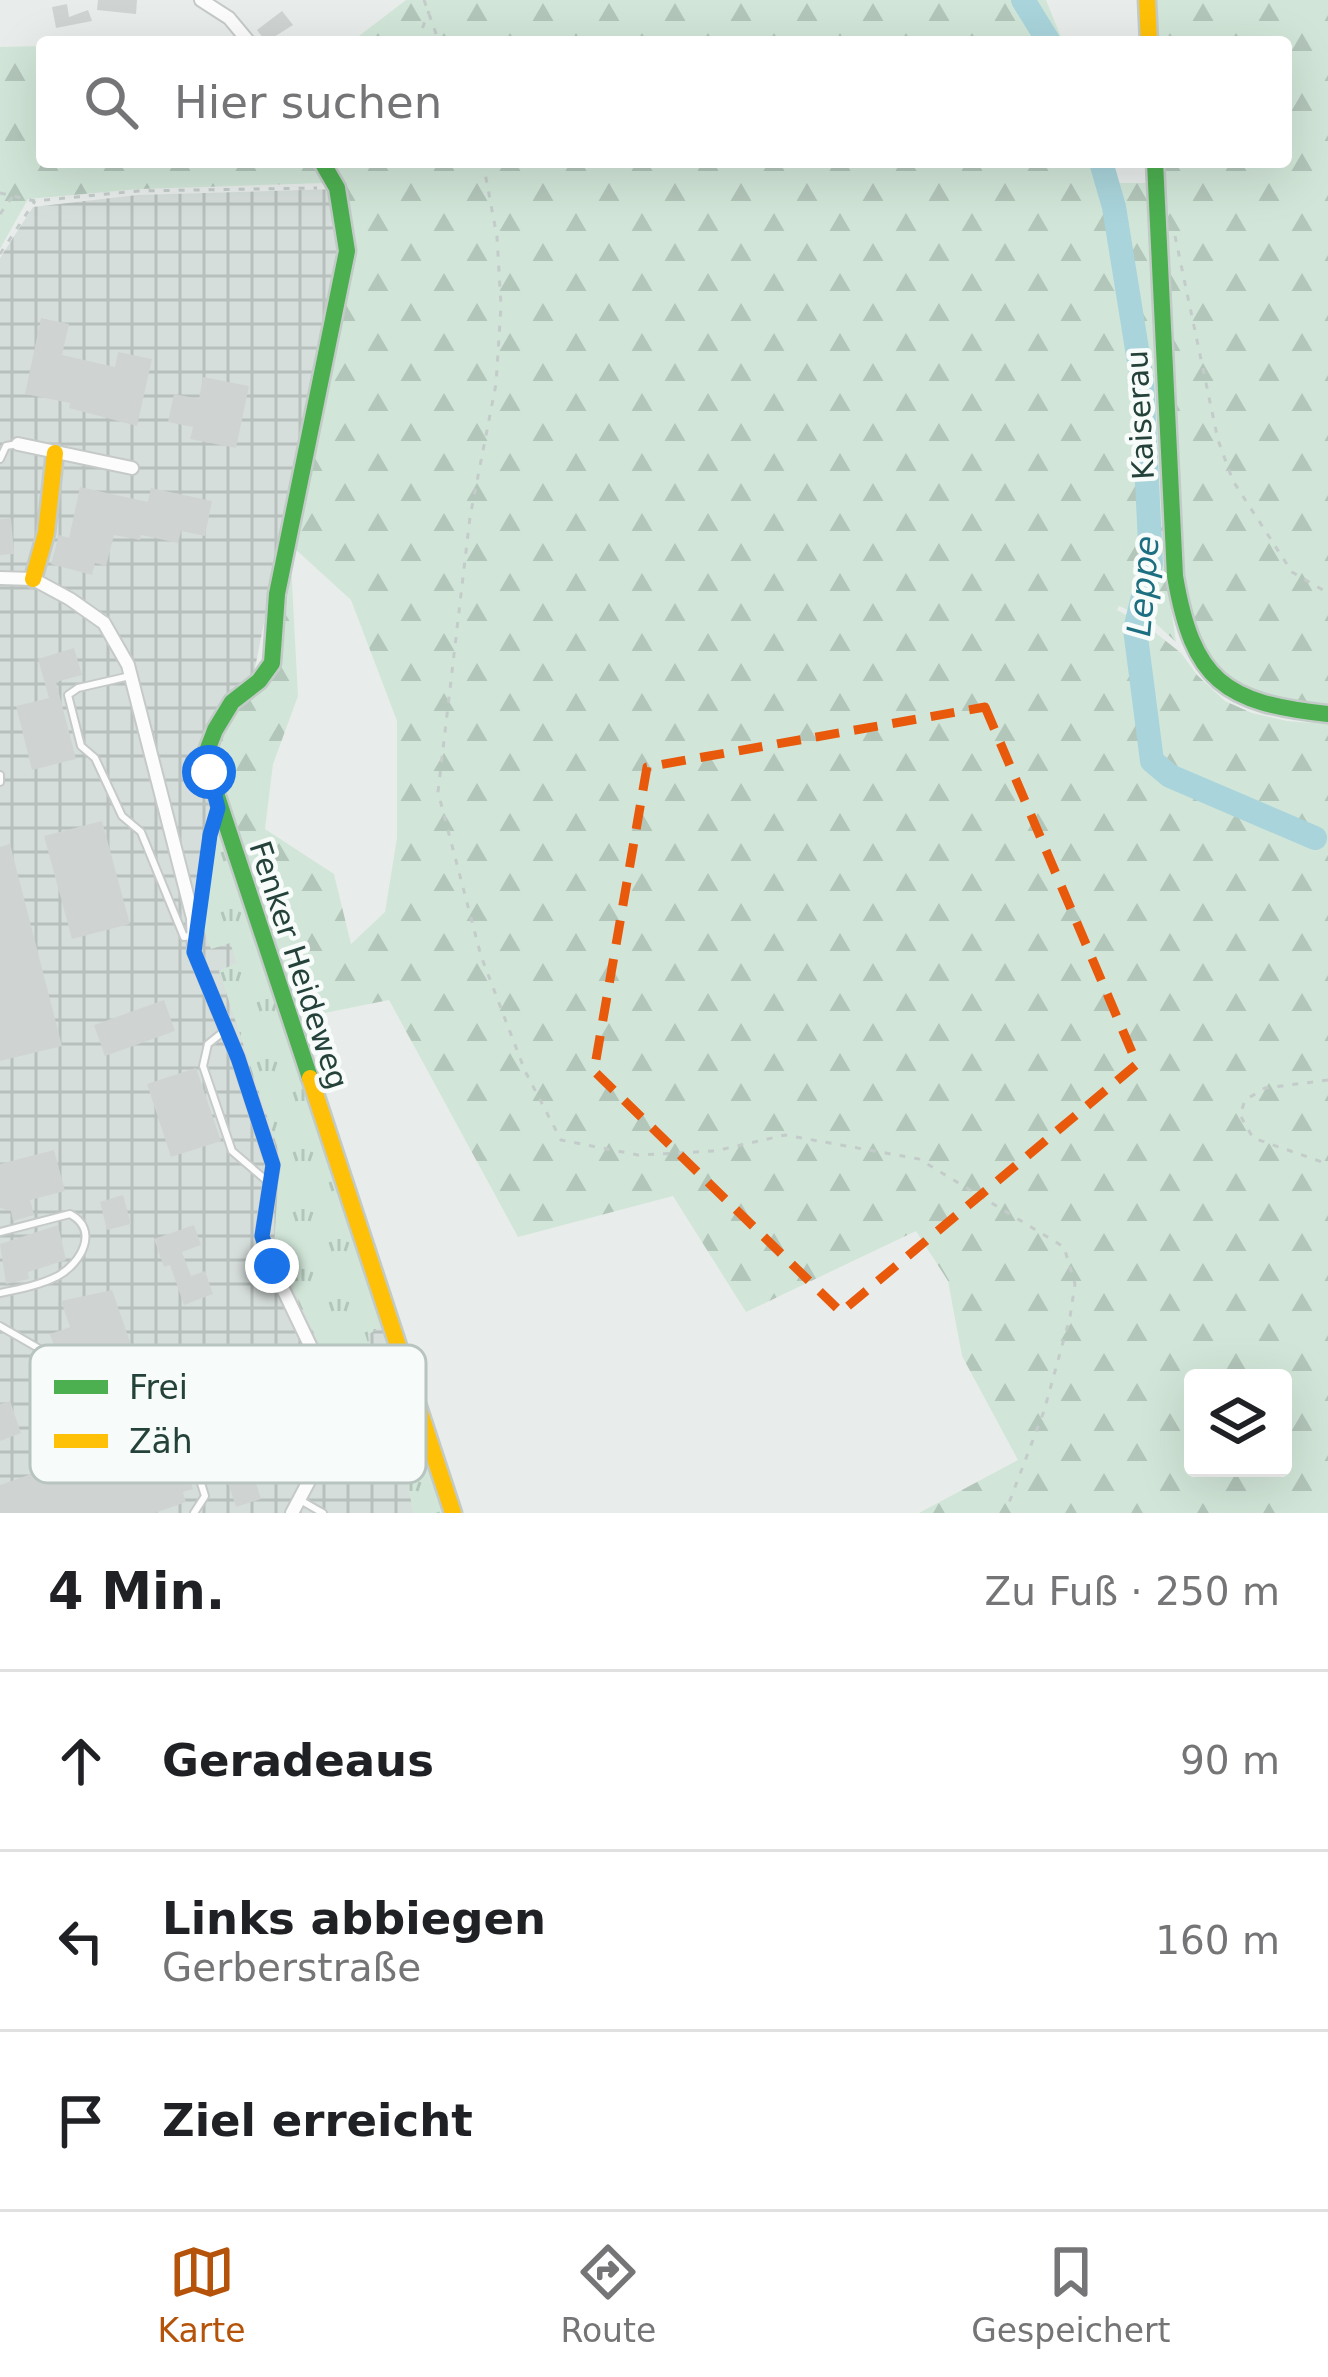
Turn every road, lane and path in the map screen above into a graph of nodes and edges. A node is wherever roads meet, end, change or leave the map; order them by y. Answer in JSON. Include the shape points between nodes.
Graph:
{"nodes":[{"id":1,"x":202,"y":0,"type":"edge"},
{"id":2,"x":424,"y":0,"type":"edge"},
{"id":3,"x":1147,"y":0,"type":"edge"},
{"id":4,"x":429,"y":11,"type":"junction"},
{"id":5,"x":244,"y":36,"type":"edge"},
{"id":6,"x":419,"y":36,"type":"edge"},
{"id":7,"x":438,"y":36,"type":"edge"},
{"id":8,"x":1149,"y":36,"type":"edge"},
{"id":9,"x":325,"y":168,"type":"edge"},
{"id":10,"x":484,"y":168,"type":"edge"},
{"id":11,"x":1155,"y":168,"type":"edge"},
{"id":12,"x":337,"y":188,"type":"junction"},
{"id":13,"x":0,"y":193,"type":"edge"},
{"id":14,"x":14,"y":196,"type":"junction"},
{"id":15,"x":35,"y":201,"type":"junction"},
{"id":16,"x":0,"y":214,"type":"edge"},
{"id":17,"x":1173,"y":223,"type":"dead end"},
{"id":18,"x":0,"y":254,"type":"edge"},
{"id":19,"x":17,"y":444,"type":"joint"},
{"id":20,"x":55,"y":453,"type":"junction"},
{"id":21,"x":0,"y":459,"type":"edge"},
{"id":22,"x":132,"y":468,"type":"dead end"},
{"id":23,"x":0,"y":578,"type":"edge"},
{"id":24,"x":33,"y":579,"type":"junction"},
{"id":25,"x":1328,"y":593,"type":"edge"},
{"id":26,"x":131,"y":676,"type":"junction"},
{"id":27,"x":1328,"y":714,"type":"edge"},
{"id":28,"x":218,"y":808,"type":"junction"},
{"id":29,"x":200,"y":905,"type":"dead end"},
{"id":30,"x":194,"y":936,"type":"junction"},
{"id":31,"x":226,"y":1030,"type":"junction"},
{"id":32,"x":1328,"y":1079,"type":"edge"},
{"id":33,"x":1328,"y":1164,"type":"edge"},
{"id":34,"x":270,"y":1183,"type":"junction"},
{"id":35,"x":0,"y":1232,"type":"edge"},
{"id":36,"x":0,"y":1293,"type":"edge"},
{"id":37,"x":0,"y":1326,"type":"edge"},
{"id":38,"x":33,"y":1345,"type":"edge"},
{"id":39,"x":310,"y":1345,"type":"edge"},
{"id":40,"x":397,"y":1345,"type":"edge"},
{"id":41,"x":426,"y":1432,"type":"edge"},
{"id":42,"x":202,"y":1483,"type":"edge"},
{"id":43,"x":296,"y":1506,"type":"edge"},
{"id":44,"x":1007,"y":1508,"type":"dead end"},
{"id":45,"x":194,"y":1513,"type":"edge"},
{"id":46,"x":323,"y":1513,"type":"edge"},
{"id":47,"x":453,"y":1513,"type":"edge"}],
"edges":[{"from":1,"to":5,"type":"street"},
{"from":2,"to":4,"type":"path"},
{"from":3,"to":8,"type":"street"},
{"from":4,"to":6,"type":"path"},
{"from":4,"to":7,"type":"path"},
{"from":9,"to":12,"type":"street","name":"Fenker Heideweg"},
{"from":10,"to":44,"type":"path","via":[[497,237],[497,364],[438,792],[481,956],[525,1071],[561,1140],[638,1155],[785,1136],[920,1160],[1064,1247],[1075,1284],[1070,1317]]},
{"from":11,"to":27,"type":"street","name":"Kaiserau","via":[[1175,576],[1186,636],[1225,688],[1271,708]]},
{"from":12,"to":15,"type":"path"},
{"from":12,"to":28,"type":"street","name":"Fenker Heideweg","via":[[347,251],[277,594],[272,663],[214,730],[207,751]]},
{"from":13,"to":14,"type":"path"},
{"from":14,"to":15,"type":"path"},
{"from":14,"to":16,"type":"path"},
{"from":15,"to":18,"type":"path"},
{"from":17,"to":25,"type":"path","via":[[1232,481],[1292,572]]},
{"from":19,"to":20,"type":"street"},
{"from":19,"to":21,"type":"lane"},
{"from":20,"to":22,"type":"street"},
{"from":20,"to":24,"type":"street"},
{"from":23,"to":24,"type":"street"},
{"from":24,"to":26,"type":"street","via":[[104,623]]},
{"from":26,"to":30,"type":"street"},
{"from":26,"to":30,"type":"lane","via":[[68,695],[81,746],[95,758],[122,816],[141,832],[184,937]]},
{"from":28,"to":29,"type":"path"},
{"from":28,"to":40,"type":"street","name":"Fenker Heideweg"},
{"from":30,"to":31,"type":"street"},
{"from":31,"to":34,"type":"street","via":[[273,1165]]},
{"from":31,"to":34,"type":"lane","via":[[208,1044],[203,1066],[232,1151]]},
{"from":32,"to":33,"type":"path","via":[[1265,1088],[1245,1100],[1240,1115],[1253,1138]]},
{"from":34,"to":39,"type":"street","via":[[262,1236]]},
{"from":35,"to":36,"type":"lane","via":[[70,1214],[87,1236],[62,1274]]},
{"from":37,"to":38,"type":"lane"},
{"from":41,"to":47,"type":"street","name":"Fenker Heideweg"},
{"from":42,"to":45,"type":"lane","via":[[206,1496]]},
{"from":43,"to":46,"type":"lane"}]}
